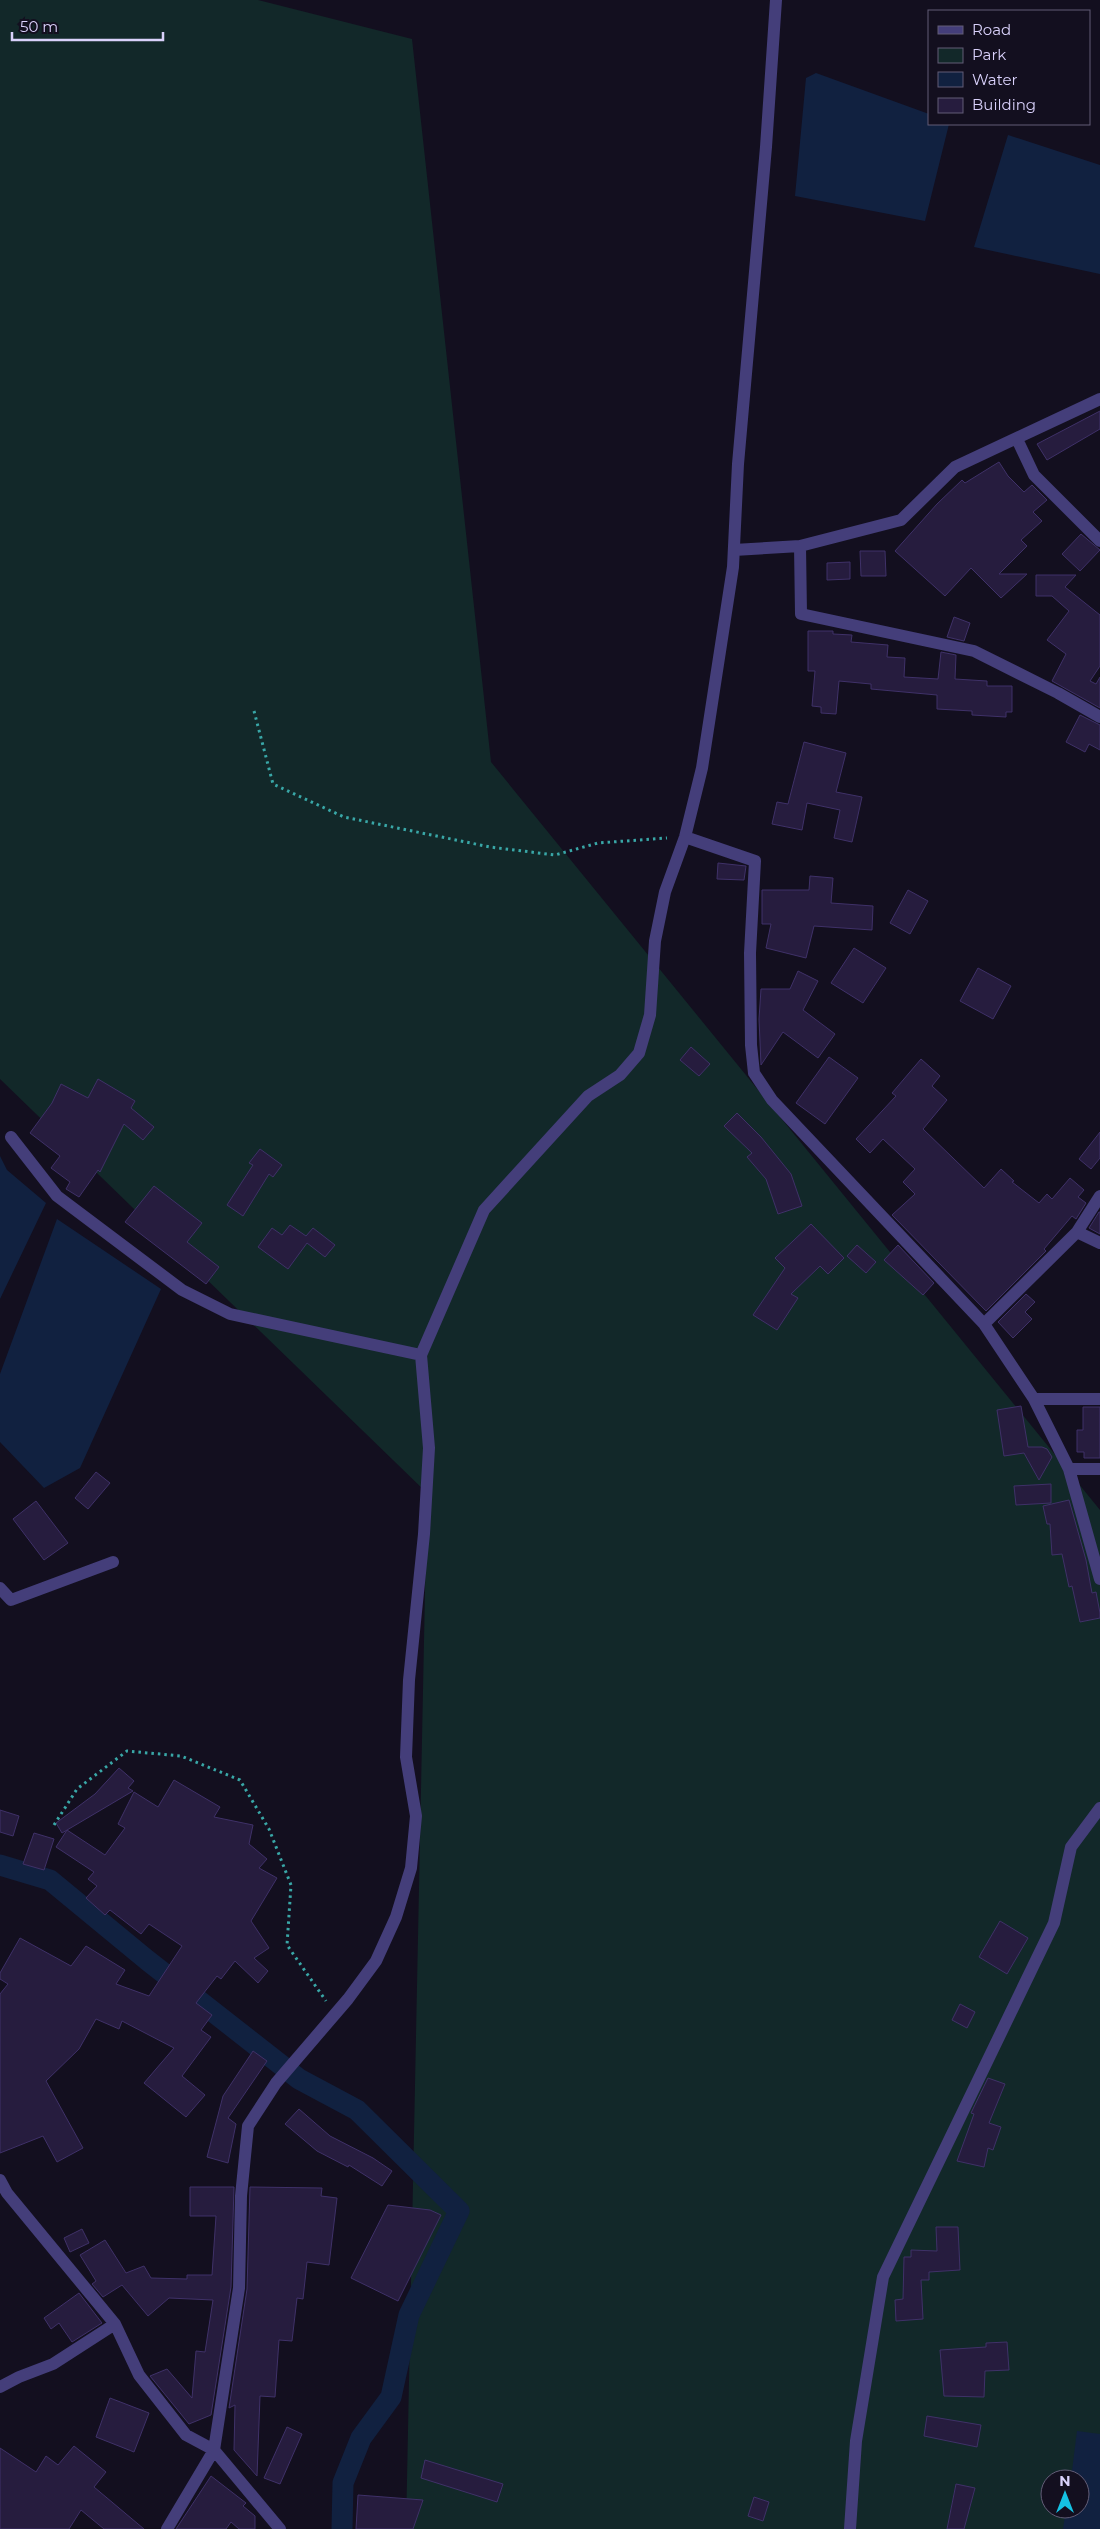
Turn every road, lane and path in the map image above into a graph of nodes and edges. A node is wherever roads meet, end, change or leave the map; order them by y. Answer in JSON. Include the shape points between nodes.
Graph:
{"nodes":[{"id":1,"x":776,"y":0,"type":"edge"},
{"id":2,"x":1100,"y":399,"type":"edge"},
{"id":3,"x":1016,"y":438,"type":"junction"},
{"id":4,"x":1100,"y":540,"type":"edge"},
{"id":5,"x":800,"y":546,"type":"junction"},
{"id":6,"x":734,"y":550,"type":"junction"},
{"id":7,"x":254,"y":711,"type":"dead end"},
{"id":8,"x":1100,"y":717,"type":"edge"},
{"id":9,"x":685,"y":837,"type":"junction"},
{"id":10,"x":10,"y":1137,"type":"dead end"},
{"id":11,"x":1100,"y":1196,"type":"edge"},
{"id":12,"x":1077,"y":1232,"type":"junction"},
{"id":13,"x":1100,"y":1243,"type":"edge"},
{"id":14,"x":984,"y":1324,"type":"junction"},
{"id":15,"x":422,"y":1355,"type":"junction"},
{"id":16,"x":1034,"y":1399,"type":"junction"},
{"id":17,"x":1100,"y":1399,"type":"edge"},
{"id":18,"x":1069,"y":1469,"type":"junction"},
{"id":19,"x":1100,"y":1469,"type":"edge"},
{"id":20,"x":113,"y":1562,"type":"dead end"},
{"id":21,"x":1100,"y":1579,"type":"edge"},
{"id":22,"x":0,"y":1588,"type":"edge"},
{"id":23,"x":1100,"y":1808,"type":"edge"},
{"id":24,"x":54,"y":1825,"type":"dead end"},
{"id":25,"x":335,"y":2014,"type":"junction"},
{"id":26,"x":0,"y":2180,"type":"edge"},
{"id":27,"x":4,"y":2195,"type":"edge"},
{"id":28,"x":115,"y":2324,"type":"junction"},
{"id":29,"x":0,"y":2387,"type":"edge"},
{"id":30,"x":214,"y":2450,"type":"junction"},
{"id":31,"x":167,"y":2529,"type":"edge"},
{"id":32,"x":280,"y":2529,"type":"edge"},
{"id":33,"x":850,"y":2529,"type":"edge"}],
"edges":[{"from":1,"to":6,"type":"street","via":[[738,464]]},
{"from":2,"to":3,"type":"street"},
{"from":3,"to":4,"type":"street","via":[[1034,475]]},
{"from":3,"to":5,"type":"street","via":[[955,468],[901,520]]},
{"from":5,"to":6,"type":"street"},
{"from":5,"to":8,"type":"street","via":[[801,614],[974,651]]},
{"from":6,"to":9,"type":"street","via":[[702,768]]},
{"from":7,"to":9,"type":"path","via":[[274,784],[344,817],[490,847],[555,855],[598,844]]},
{"from":9,"to":14,"type":"street","via":[[756,861],[750,953],[750,1045],[754,1073],[772,1100]]},
{"from":9,"to":15,"type":"street","via":[[665,892],[655,941],[650,1015],[639,1053],[620,1075],[588,1096],[484,1210]]},
{"from":10,"to":15,"type":"street","via":[[57,1196],[182,1290],[230,1314]]},
{"from":11,"to":12,"type":"street"},
{"from":12,"to":13,"type":"street"},
{"from":12,"to":14,"type":"street"},
{"from":14,"to":16,"type":"street"},
{"from":15,"to":25,"type":"street","via":[[429,1448],[409,1680],[406,1758],[416,1816],[411,1868],[396,1917],[376,1961]]},
{"from":16,"to":17,"type":"street"},
{"from":16,"to":18,"type":"street"},
{"from":18,"to":19,"type":"street"},
{"from":18,"to":21,"type":"street"},
{"from":20,"to":22,"type":"street","via":[[12,1600]]},
{"from":23,"to":33,"type":"street","via":[[1071,1847],[1054,1923],[883,2277],[856,2441]]},
{"from":24,"to":25,"type":"path","via":[[77,1789],[127,1751],[181,1756],[240,1780],[270,1829],[291,1885],[287,1945]]},
{"from":25,"to":30,"type":"street","via":[[276,2083],[248,2126],[241,2196],[239,2288]]},
{"from":26,"to":27,"type":"street"},
{"from":27,"to":28,"type":"street"},
{"from":28,"to":29,"type":"street","via":[[53,2364]]},
{"from":28,"to":30,"type":"street","via":[[139,2375],[186,2434]]},
{"from":30,"to":31,"type":"street"},
{"from":30,"to":32,"type":"street"}]}
